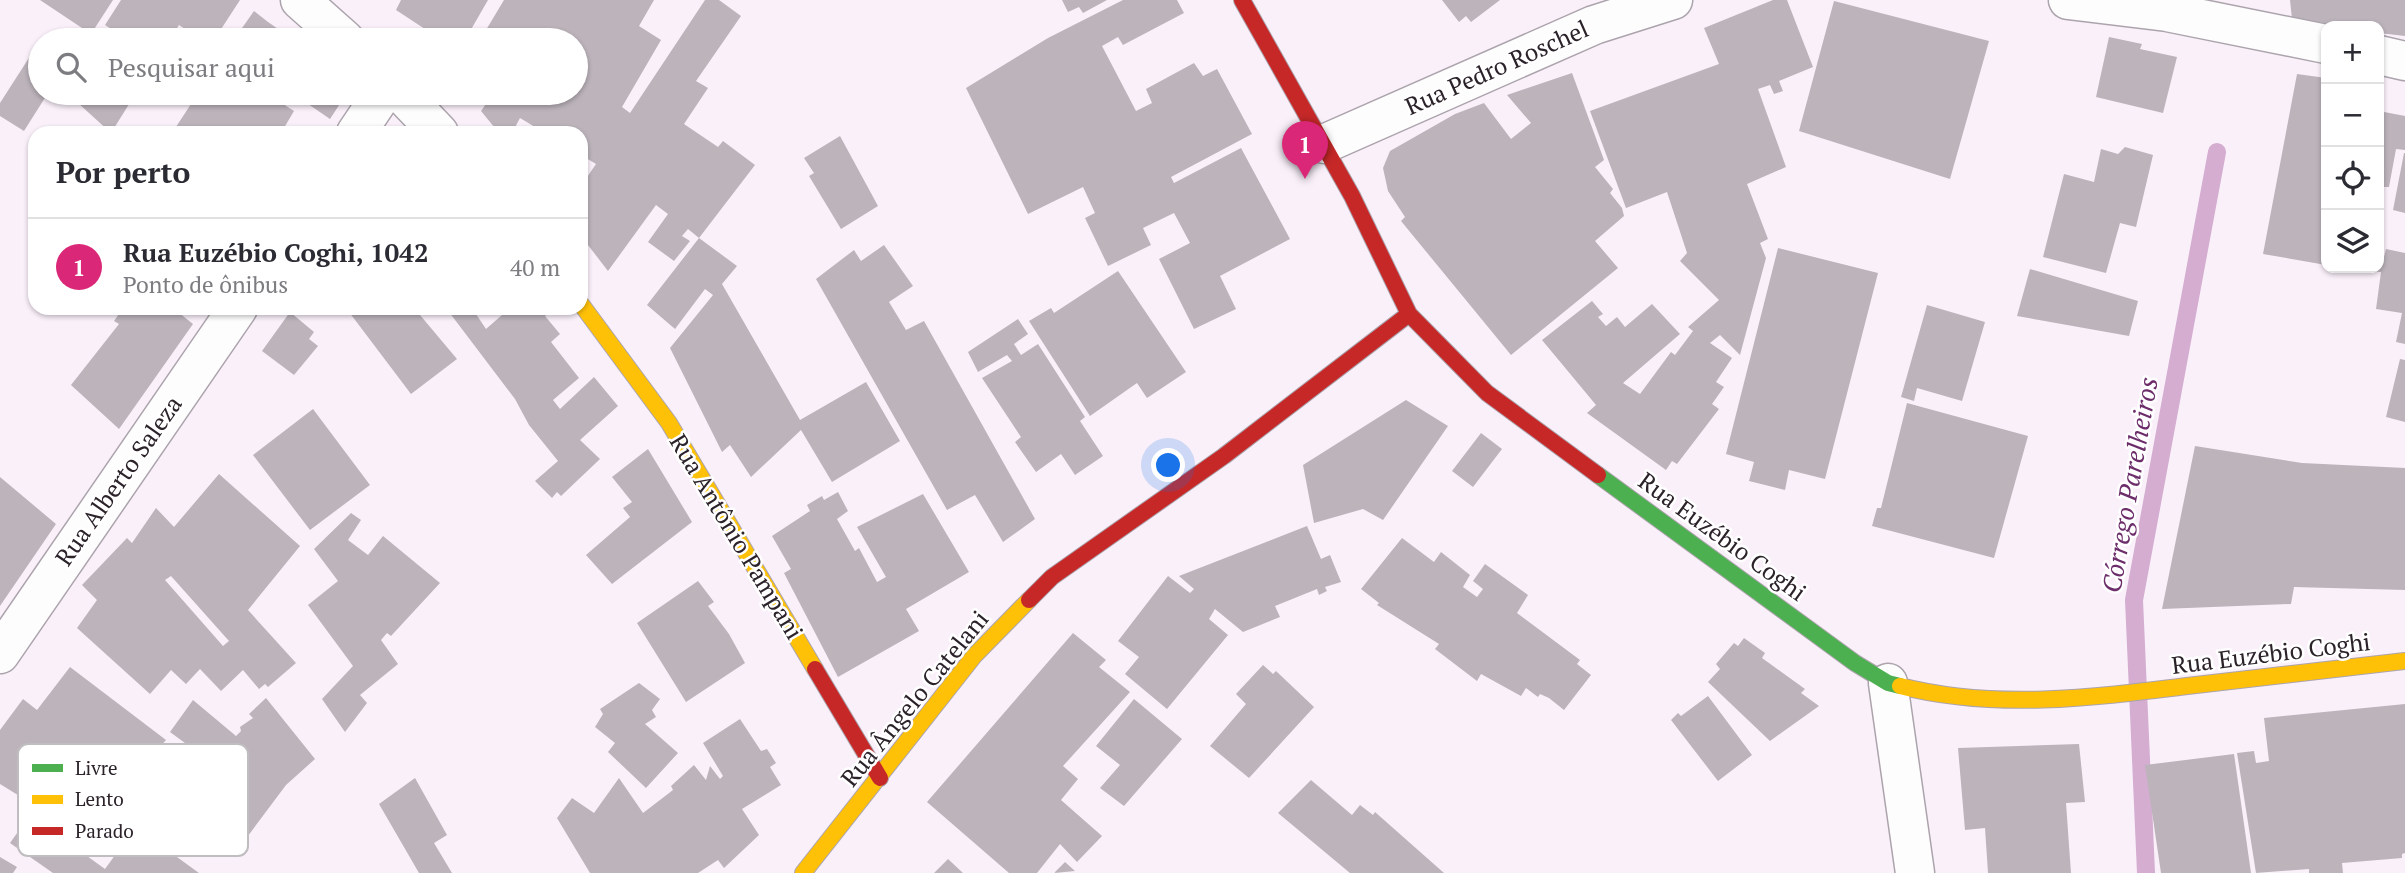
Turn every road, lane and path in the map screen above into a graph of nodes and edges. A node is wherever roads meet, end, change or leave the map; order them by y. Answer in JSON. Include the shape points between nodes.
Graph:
{"nodes":[{"id":1,"x":300,"y":0,"type":"edge"},
{"id":2,"x":1242,"y":0,"type":"edge"},
{"id":3,"x":1673,"y":0,"type":"edge"},
{"id":4,"x":2068,"y":0,"type":"edge"},
{"id":5,"x":332,"y":28,"type":"edge"},
{"id":6,"x":2312,"y":41,"type":"edge"},
{"id":7,"x":2384,"y":56,"type":"edge"},
{"id":8,"x":2405,"y":61,"type":"edge"},
{"id":9,"x":375,"y":105,"type":"edge"},
{"id":10,"x":412,"y":105,"type":"edge"},
{"id":11,"x":361,"y":126,"type":"edge"},
{"id":12,"x":432,"y":126,"type":"edge"},
{"id":13,"x":1324,"y":144,"type":"junction"},
{"id":14,"x":588,"y":313,"type":"edge"},
{"id":15,"x":1409,"y":314,"type":"junction"},
{"id":16,"x":232,"y":315,"type":"edge"},
{"id":17,"x":0,"y":654,"type":"edge"},
{"id":18,"x":2405,"y":661,"type":"edge"},
{"id":19,"x":1888,"y":683,"type":"junction"},
{"id":20,"x":880,"y":778,"type":"junction"},
{"id":21,"x":803,"y":873,"type":"edge"},
{"id":22,"x":1915,"y":873,"type":"edge"}],
"edges":[{"from":1,"to":5,"type":"street"},
{"from":2,"to":13,"type":"main road","name":"Rua Euzébio Coghi"},
{"from":3,"to":13,"type":"street","name":"Rua Pedro Roschel","via":[[1594,25]]},
{"from":4,"to":6,"type":"street","via":[[2167,12]]},
{"from":7,"to":8,"type":"street"},
{"from":9,"to":11,"type":"street"},
{"from":10,"to":12,"type":"street"},
{"from":13,"to":15,"type":"main road","name":"Rua Euzébio Coghi"},
{"from":14,"to":20,"type":"main road","name":"Rua Antônio Pampani","via":[[669,423]]},
{"from":15,"to":19,"type":"main road","name":"Rua Euzébio Coghi","via":[[1487,393],[1854,663]]},
{"from":15,"to":20,"type":"main road","name":"Rua Ângelo Catelani","via":[[1224,456],[1052,577],[974,656]]},
{"from":16,"to":17,"type":"street","name":"Rua Alberto Saleza"},
{"from":18,"to":19,"type":"main road","name":"Rua Euzébio Coghi","via":[[2095,697],[1995,701],[1943,697]]},
{"from":19,"to":22,"type":"street"},
{"from":20,"to":21,"type":"main road","name":"Rua Ângelo Catelani"}]}
